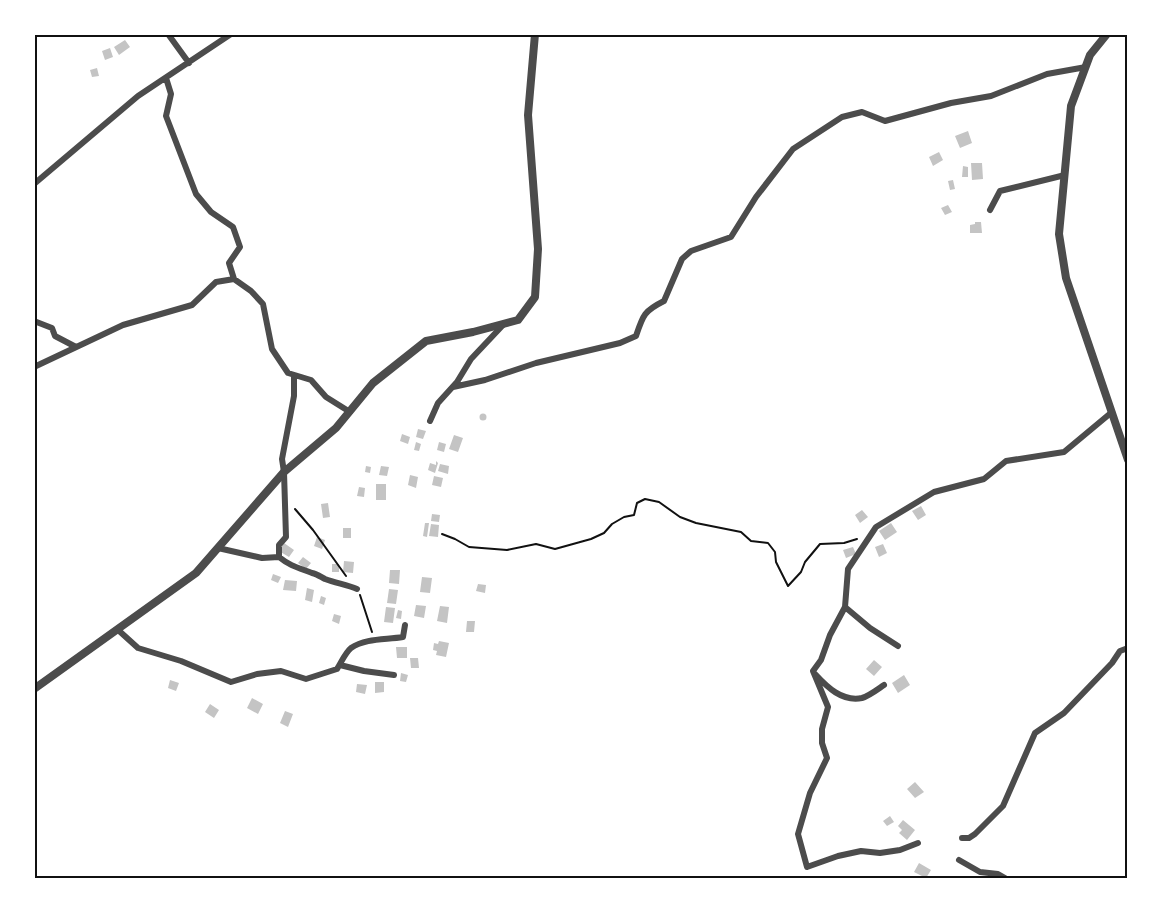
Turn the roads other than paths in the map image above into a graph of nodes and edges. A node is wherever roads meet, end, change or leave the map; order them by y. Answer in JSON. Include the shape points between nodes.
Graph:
{"nodes":[{"id":1,"x":168,"y":34,"type":"edge"},
{"id":2,"x":231,"y":34,"type":"edge"},
{"id":3,"x":535,"y":34,"type":"edge"},
{"id":4,"x":1107,"y":34,"type":"edge"},
{"id":5,"x":189,"y":63,"type":"junction"},
{"id":6,"x":1086,"y":67,"type":"junction"},
{"id":7,"x":166,"y":78,"type":"junction"},
{"id":8,"x":1065,"y":175,"type":"junction"},
{"id":9,"x":34,"y":184,"type":"edge"},
{"id":10,"x":990,"y":210,"type":"dead end"},
{"id":11,"x":234,"y":279,"type":"junction"},
{"id":12,"x":34,"y":321,"type":"edge"},
{"id":13,"x":503,"y":324,"type":"junction"},
{"id":14,"x":76,"y":347,"type":"junction"},
{"id":15,"x":34,"y":367,"type":"edge"},
{"id":16,"x":294,"y":375,"type":"junction"},
{"id":17,"x":453,"y":387,"type":"junction"},
{"id":18,"x":350,"y":412,"type":"junction"},
{"id":19,"x":1112,"y":412,"type":"junction"},
{"id":20,"x":430,"y":420,"type":"dead end"},
{"id":21,"x":1128,"y":460,"type":"edge"},
{"id":22,"x":284,"y":472,"type":"junction"},
{"id":23,"x":218,"y":548,"type":"junction"},
{"id":24,"x":279,"y":557,"type":"junction"},
{"id":25,"x":357,"y":589,"type":"road end"},
{"id":26,"x":845,"y":607,"type":"junction"},
{"id":27,"x":405,"y":625,"type":"dead end"},
{"id":28,"x":117,"y":629,"type":"junction"},
{"id":29,"x":898,"y":646,"type":"dead end"},
{"id":30,"x":1128,"y":648,"type":"edge"},
{"id":31,"x":340,"y":665,"type":"junction"},
{"id":32,"x":813,"y":671,"type":"junction"},
{"id":33,"x":394,"y":675,"type":"dead end"},
{"id":34,"x":884,"y":685,"type":"dead end"},
{"id":35,"x":34,"y":689,"type":"edge"},
{"id":36,"x":962,"y":838,"type":"dead end"},
{"id":37,"x":918,"y":843,"type":"dead end"},
{"id":38,"x":958,"y":860,"type":"dead end"},
{"id":39,"x":1005,"y":879,"type":"edge"}],
"edges":[{"from":1,"to":5,"type":"street"},
{"from":2,"to":5,"type":"street"},
{"from":3,"to":13,"type":"street","via":[[528,115],[538,249],[535,297],[518,320]]},
{"from":4,"to":6,"type":"street","via":[[1090,55]]},
{"from":5,"to":7,"type":"street"},
{"from":6,"to":8,"type":"street","via":[[1071,106]]},
{"from":6,"to":17,"type":"street","via":[[1047,74],[991,96],[885,121],[862,112],[842,117],[793,149],[731,237],[691,251],[682,260],[664,301],[647,309],[636,336]]},
{"from":7,"to":9,"type":"street","via":[[138,96]]},
{"from":7,"to":11,"type":"street","via":[[171,94],[166,116],[196,194],[211,212],[233,227],[240,247],[229,263]]},
{"from":8,"to":10,"type":"street","via":[[1000,191]]},
{"from":8,"to":19,"type":"street","via":[[1059,234],[1066,278]]},
{"from":11,"to":14,"type":"street","via":[[216,282],[192,305],[123,325]]},
{"from":11,"to":16,"type":"street","via":[[263,304],[272,349],[288,374]]},
{"from":12,"to":14,"type":"street","via":[[52,328],[56,336]]},
{"from":13,"to":17,"type":"street","via":[[471,359]]},
{"from":13,"to":18,"type":"street","via":[[426,341],[373,384]]},
{"from":14,"to":15,"type":"street"},
{"from":16,"to":18,"type":"street","via":[[311,380],[326,397]]},
{"from":16,"to":22,"type":"street","via":[[294,396],[282,449]]},
{"from":17,"to":20,"type":"street","via":[[438,403]]},
{"from":18,"to":22,"type":"street"},
{"from":19,"to":21,"type":"street"},
{"from":19,"to":26,"type":"street","via":[[1064,452],[1006,460],[984,479],[934,492],[876,527],[848,569]]},
{"from":22,"to":23,"type":"street"},
{"from":22,"to":24,"type":"street","via":[[286,537],[279,545]]},
{"from":23,"to":24,"type":"street","via":[[262,558]]},
{"from":23,"to":28,"type":"street","via":[[196,573]]},
{"from":24,"to":25,"type":"street","via":[[300,570]]},
{"from":26,"to":29,"type":"street"},
{"from":26,"to":32,"type":"street"},
{"from":27,"to":31,"type":"street","via":[[403,637],[372,639],[349,649]]},
{"from":28,"to":31,"type":"street","via":[[138,648],[231,681],[280,671],[306,679]]},
{"from":28,"to":35,"type":"street"},
{"from":30,"to":36,"type":"street","via":[[1120,651],[1064,713],[1035,733],[1003,806],[975,834]]},
{"from":31,"to":33,"type":"street"},
{"from":32,"to":34,"type":"street","via":[[830,690],[843,696],[863,698]]},
{"from":32,"to":37,"type":"street","via":[[828,707],[822,729],[827,758],[810,793],[798,834],[807,867],[861,851],[880,853]]},
{"from":38,"to":39,"type":"street"}]}
